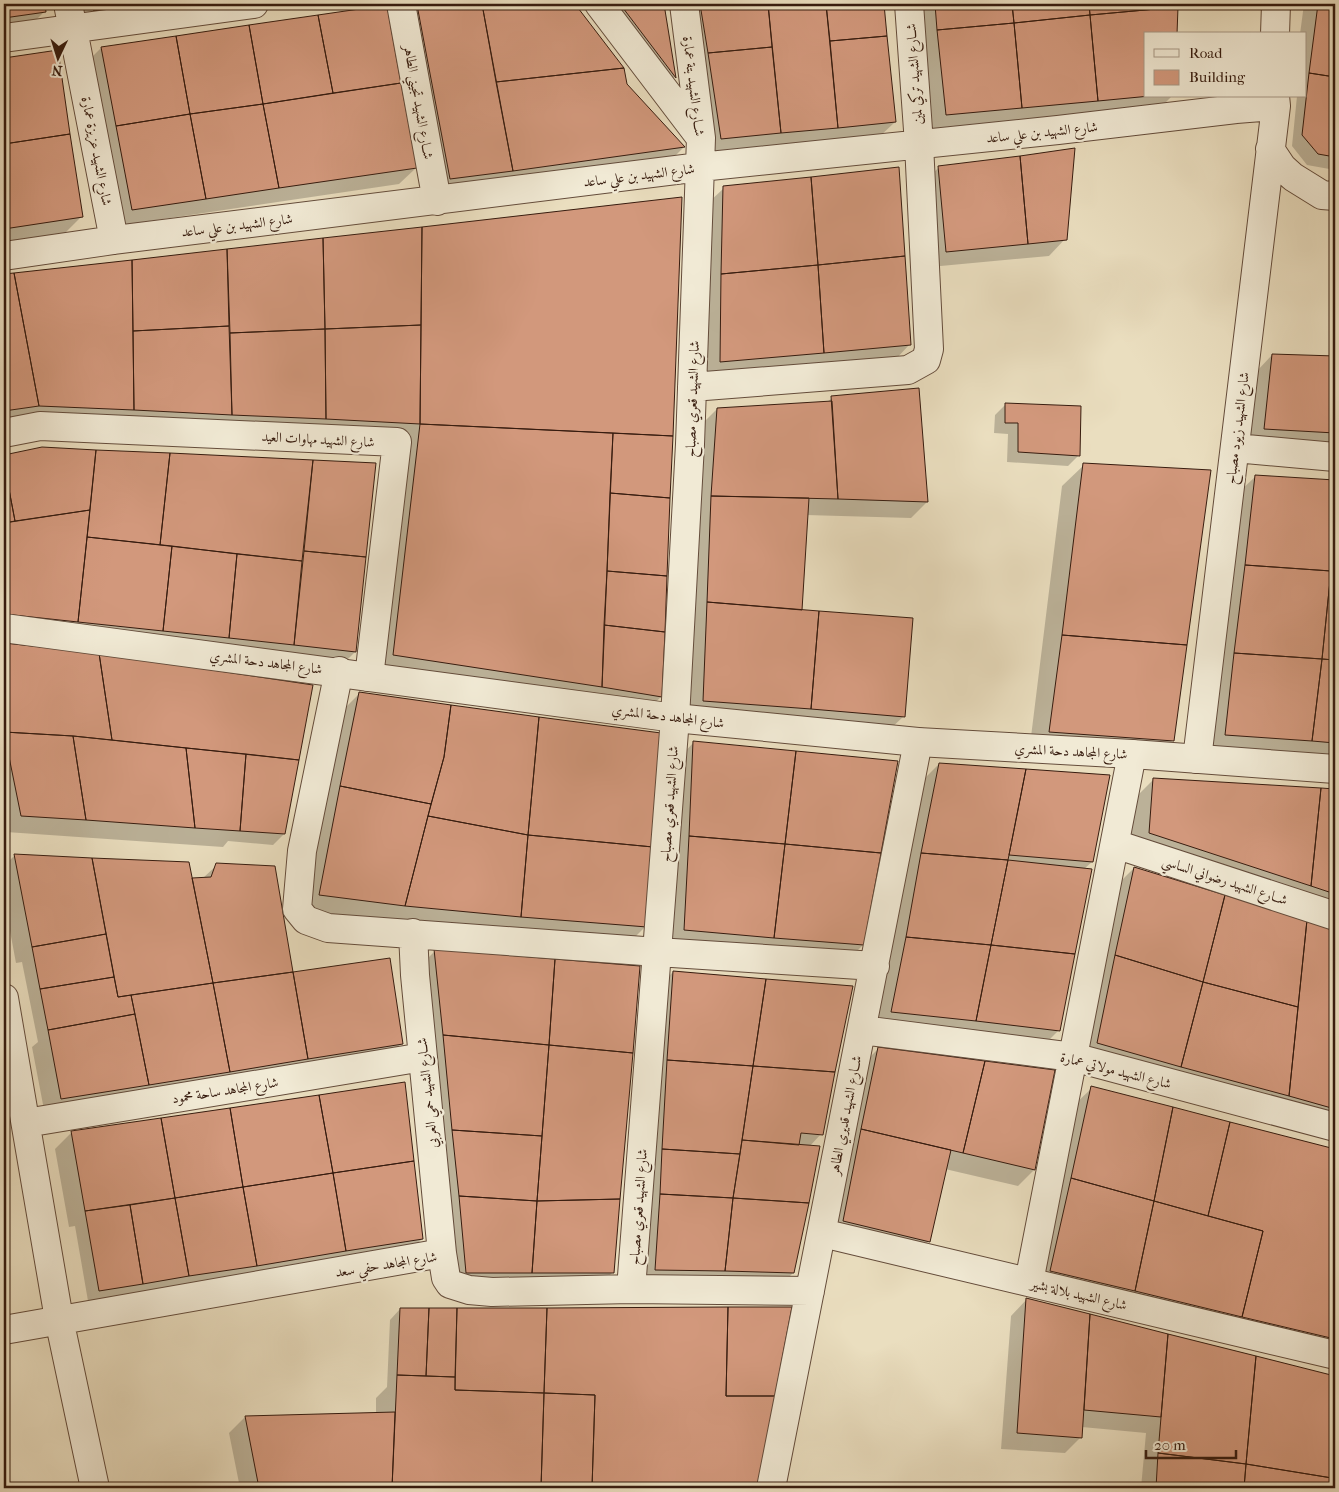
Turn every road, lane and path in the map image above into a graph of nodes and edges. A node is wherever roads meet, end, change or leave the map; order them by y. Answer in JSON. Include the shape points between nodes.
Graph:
{"nodes":[{"id":1,"x":254,"y":4,"type":"edge"},
{"id":2,"x":401,"y":4,"type":"edge"},
{"id":3,"x":599,"y":4,"type":"edge"},
{"id":4,"x":684,"y":4,"type":"edge"},
{"id":5,"x":909,"y":4,"type":"edge"},
{"id":6,"x":1276,"y":4,"type":"edge"},
{"id":7,"x":70,"y":16,"type":"edge"},
{"id":8,"x":1276,"y":32,"type":"edge"},
{"id":9,"x":4,"y":38,"type":"edge"},
{"id":10,"x":1276,"y":101,"type":"edge"},
{"id":11,"x":701,"y":138,"type":"junction"},
{"id":12,"x":919,"y":144,"type":"junction"},
{"id":13,"x":1270,"y":149,"type":"junction"},
{"id":14,"x":700,"y":168,"type":"junction"},
{"id":15,"x":1335,"y":196,"type":"edge"},
{"id":16,"x":437,"y":201,"type":"junction"},
{"id":17,"x":114,"y":240,"type":"junction"},
{"id":18,"x":4,"y":256,"type":"edge"},
{"id":19,"x":692,"y":387,"type":"junction"},
{"id":20,"x":4,"y":433,"type":"edge"},
{"id":21,"x":1235,"y":448,"type":"junction"},
{"id":22,"x":1335,"y":457,"type":"edge"},
{"id":23,"x":4,"y":628,"type":"edge"},
{"id":24,"x":339,"y":672,"type":"junction"},
{"id":25,"x":369,"y":677,"type":"junction"},
{"id":26,"x":675,"y":718,"type":"junction"},
{"id":27,"x":918,"y":742,"type":"junction"},
{"id":28,"x":1132,"y":754,"type":"junction"},
{"id":29,"x":1197,"y":759,"type":"junction"},
{"id":30,"x":1335,"y":769,"type":"edge"},
{"id":31,"x":1115,"y":844,"type":"junction"},
{"id":32,"x":1335,"y":916,"type":"edge"},
{"id":33,"x":413,"y":933,"type":"junction"},
{"id":34,"x":657,"y":952,"type":"junction"},
{"id":35,"x":875,"y":966,"type":"junction"},
{"id":36,"x":4,"y":998,"type":"edge"},
{"id":37,"x":862,"y":1030,"type":"junction"},
{"id":38,"x":423,"y":1057,"type":"junction"},
{"id":39,"x":1073,"y":1057,"type":"junction"},
{"id":40,"x":26,"y":1123,"type":"junction"},
{"id":41,"x":1335,"y":1127,"type":"edge"},
{"id":42,"x":822,"y":1233,"type":"junction"},
{"id":43,"x":442,"y":1253,"type":"junction"},
{"id":44,"x":1029,"y":1282,"type":"junction"},
{"id":45,"x":631,"y":1289,"type":"junction"},
{"id":46,"x":810,"y":1291,"type":"junction"},
{"id":47,"x":59,"y":1320,"type":"junction"},
{"id":48,"x":4,"y":1330,"type":"edge"},
{"id":49,"x":1335,"y":1355,"type":"edge"},
{"id":50,"x":95,"y":1488,"type":"edge"},
{"id":51,"x":770,"y":1488,"type":"edge"}],
"edges":[{"from":1,"to":7,"type":"street"},
{"from":2,"to":16,"type":"street","name":"شــارع الشهيد تجيني الطاهر"},
{"from":3,"to":11,"type":"street"},
{"from":4,"to":11,"type":"street","name":"شــارع الشهيد بتة عمارة"},
{"from":5,"to":12,"type":"street","name":"شــارع الشهيد تركي لمين"},
{"from":6,"to":8,"type":"street"},
{"from":7,"to":9,"type":"street"},
{"from":7,"to":17,"type":"street","name":"شارع الشهيد عزيزة عمارة"},
{"from":10,"to":12,"type":"street","name":"شارع الشهيد بن علي ساعد","via":[[1236,109]]},
{"from":10,"to":13,"type":"street","name":"شارع الشهيد زيود مصباح"},
{"from":11,"to":14,"type":"street","name":"شــارع الشهيد بتة عمارة"},
{"from":12,"to":14,"type":"street","name":"شارع الشهيد بن علي ساعد"},
{"from":12,"to":19,"type":"street","name":"شــارع الشهيد تركي لمين","via":[[929,349],[926,360],[908,370]]},
{"from":13,"to":15,"type":"street","via":[[1293,177],[1322,194]]},
{"from":13,"to":21,"type":"street","name":"شارع الشهيد زيود مصباح"},
{"from":14,"to":16,"type":"street","name":"شارع الشهيد بن علي ساعد"},
{"from":14,"to":19,"type":"street","name":"شارع الشهيد قعري مصباح"},
{"from":16,"to":17,"type":"street","name":"شارع الشهيد بن علي ساعد"},
{"from":17,"to":18,"type":"street","name":"شارع الشهيد بن علي ساعد"},
{"from":19,"to":26,"type":"street","name":"شارع الشهيد قعري مصباح"},
{"from":20,"to":25,"type":"street","name":"شارع الشهيد مهاوات العيد","via":[[40,426],[397,442]]},
{"from":21,"to":22,"type":"street"},
{"from":21,"to":29,"type":"street","name":"شارع الشهيد زيود مصباح"},
{"from":23,"to":24,"type":"street","name":"شارع المجاهد دحة المشري"},
{"from":24,"to":25,"type":"street","name":"شارع المجاهد دحة المشري"},
{"from":24,"to":33,"type":"street","via":[[302,852],[297,909],[306,920],[328,928]]},
{"from":25,"to":26,"type":"street","name":"شارع المجاهد دحة المشري"},
{"from":26,"to":27,"type":"street","name":"شارع المجاهد دحة المشري"},
{"from":26,"to":34,"type":"street","name":"شارع الشهيد قعري مصباح"},
{"from":27,"to":28,"type":"street","name":"شارع المجاهد دحة المشري"},
{"from":27,"to":35,"type":"street","name":"شــارع الشهيد قديري الطاهر"},
{"from":28,"to":29,"type":"street","name":"شارع المجاهد دحة المشري"},
{"from":28,"to":31,"type":"street"},
{"from":29,"to":30,"type":"street","name":"شارع المجاهد دحة المشري"},
{"from":31,"to":32,"type":"street","name":"شــارع الشهيد رضواني الساسي"},
{"from":31,"to":39,"type":"street"},
{"from":33,"to":34,"type":"street"},
{"from":33,"to":38,"type":"street","name":"شــارع الشهيد حمي العربي"},
{"from":34,"to":35,"type":"street"},
{"from":34,"to":45,"type":"street","name":"شارع الشهيد قعري مصباح"},
{"from":35,"to":37,"type":"street","name":"شــارع الشهيد قديري الطاهر"},
{"from":36,"to":40,"type":"street"},
{"from":37,"to":39,"type":"street","name":"شارع الشهيد مولاتي عمارة"},
{"from":37,"to":42,"type":"street","name":"شــارع الشهيد قديري الطاهر"},
{"from":38,"to":40,"type":"street","name":"شارع المجاهد ساحة محمود"},
{"from":38,"to":43,"type":"street","name":"شــارع الشهيد حمي العربي"},
{"from":39,"to":41,"type":"street","name":"شارع الشهيد مولاتي عمارة"},
{"from":39,"to":44,"type":"street"},
{"from":40,"to":47,"type":"street"},
{"from":42,"to":44,"type":"street","name":"شارع الشهيد بلالة بشير"},
{"from":42,"to":46,"type":"street","name":"شــارع الشهيد قديري الطاهر"},
{"from":43,"to":45,"type":"street","name":"شارع المجاهد حفي سعد","via":[[450,1284],[469,1290]]},
{"from":43,"to":47,"type":"street","name":"شارع المجاهد حفي سعد"},
{"from":44,"to":49,"type":"street","name":"شارع الشهيد بلالة بشير"},
{"from":45,"to":46,"type":"street","name":"شارع المجاهد حفي سعد"},
{"from":46,"to":51,"type":"street","name":"شــارع الشهيد قديري الطاهر"},
{"from":47,"to":48,"type":"street","name":"شارع المجاهد حفي سعد"},
{"from":47,"to":50,"type":"street"}]}
